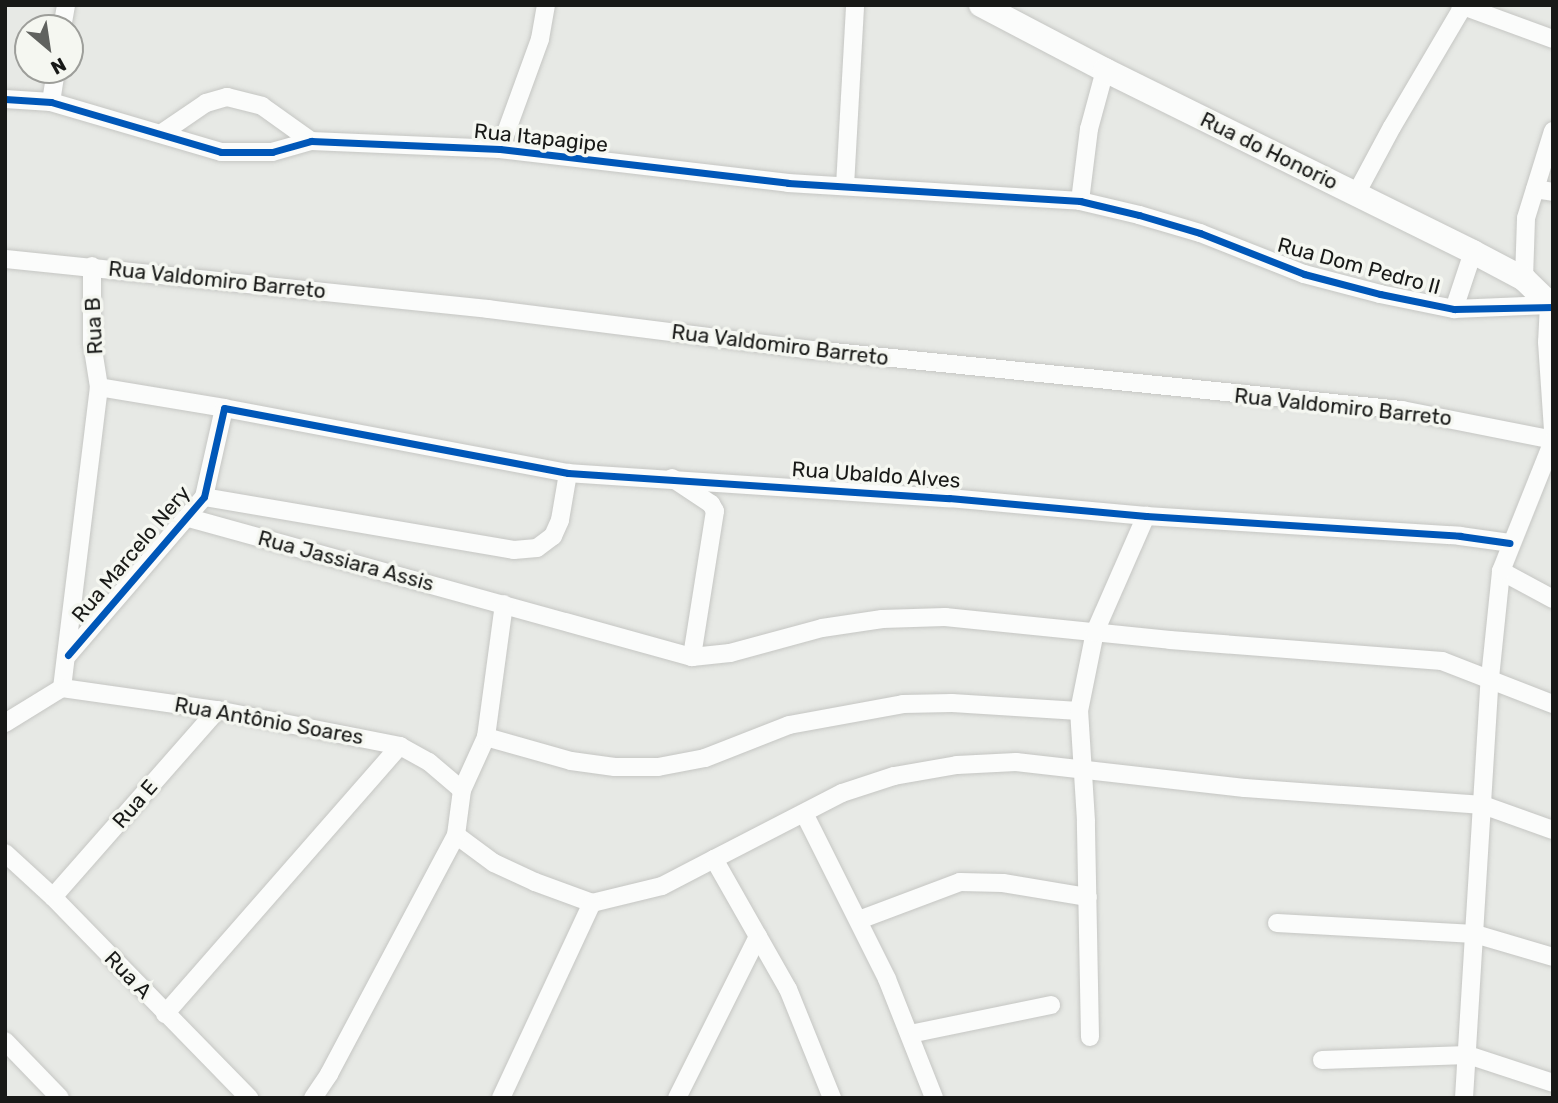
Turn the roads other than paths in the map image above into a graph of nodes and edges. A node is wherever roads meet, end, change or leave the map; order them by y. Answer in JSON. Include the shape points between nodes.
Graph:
{"nodes":[{"id":1,"x":546,"y":5,"type":"edge"},
{"id":2,"x":855,"y":5,"type":"edge"},
{"id":3,"x":981,"y":5,"type":"edge"},
{"id":4,"x":1463,"y":6,"type":"edge"},
{"id":5,"x":1553,"y":38,"type":"edge"},
{"id":6,"x":1105,"y":70,"type":"junction"},
{"id":7,"x":54,"y":84,"type":"edge"},
{"id":8,"x":5,"y":99,"type":"edge"},
{"id":9,"x":51,"y":102,"type":"junction"},
{"id":10,"x":1553,"y":131,"type":"edge"},
{"id":11,"x":162,"y":133,"type":"junction"},
{"id":12,"x":311,"y":141,"type":"junction"},
{"id":13,"x":500,"y":149,"type":"junction"},
{"id":14,"x":845,"y":186,"type":"junction"},
{"id":15,"x":1544,"y":190,"type":"edge"},
{"id":16,"x":1356,"y":194,"type":"junction"},
{"id":17,"x":1080,"y":201,"type":"junction"},
{"id":18,"x":1473,"y":252,"type":"junction"},
{"id":19,"x":5,"y":258,"type":"edge"},
{"id":20,"x":92,"y":266,"type":"junction"},
{"id":21,"x":1524,"y":279,"type":"junction"},
{"id":22,"x":1551,"y":306,"type":"edge"},
{"id":23,"x":1454,"y":310,"type":"junction"},
{"id":24,"x":99,"y":387,"type":"junction"},
{"id":25,"x":224,"y":408,"type":"junction"},
{"id":26,"x":1553,"y":429,"type":"edge"},
{"id":27,"x":1553,"y":440,"type":"edge"},
{"id":28,"x":568,"y":473,"type":"junction"},
{"id":29,"x":671,"y":478,"type":"junction"},
{"id":30,"x":204,"y":497,"type":"junction"},
{"id":31,"x":1146,"y":516,"type":"junction"},
{"id":32,"x":189,"y":518,"type":"junction"},
{"id":33,"x":1510,"y":543,"type":"junction"},
{"id":34,"x":1501,"y":571,"type":"junction"},
{"id":35,"x":1553,"y":599,"type":"edge"},
{"id":36,"x":504,"y":604,"type":"junction"},
{"id":37,"x":1095,"y":632,"type":"junction"},
{"id":38,"x":68,"y":655,"type":"junction"},
{"id":39,"x":692,"y":657,"type":"junction"},
{"id":40,"x":1490,"y":678,"type":"junction"},
{"id":41,"x":62,"y":688,"type":"junction"},
{"id":42,"x":1553,"y":704,"type":"edge"},
{"id":43,"x":217,"y":710,"type":"junction"},
{"id":44,"x":1079,"y":711,"type":"junction"},
{"id":45,"x":7,"y":720,"type":"edge"},
{"id":46,"x":486,"y":737,"type":"junction"},
{"id":47,"x":400,"y":746,"type":"junction"},
{"id":48,"x":1084,"y":768,"type":"junction"},
{"id":49,"x":462,"y":790,"type":"junction"},
{"id":50,"x":1483,"y":805,"type":"junction"},
{"id":51,"x":805,"y":814,"type":"junction"},
{"id":52,"x":1553,"y":830,"type":"edge"},
{"id":53,"x":456,"y":835,"type":"junction"},
{"id":54,"x":5,"y":853,"type":"edge"},
{"id":55,"x":714,"y":859,"type":"junction"},
{"id":56,"x":53,"y":897,"type":"junction"},
{"id":57,"x":1088,"y":897,"type":"junction"},
{"id":58,"x":592,"y":902,"type":"junction"},
{"id":59,"x":859,"y":920,"type":"junction"},
{"id":60,"x":1277,"y":923,"type":"dead end"},
{"id":61,"x":1475,"y":934,"type":"junction"},
{"id":62,"x":758,"y":936,"type":"junction"},
{"id":63,"x":1553,"y":957,"type":"edge"},
{"id":64,"x":1051,"y":1005,"type":"dead end"},
{"id":65,"x":165,"y":1014,"type":"junction"},
{"id":66,"x":910,"y":1034,"type":"junction"},
{"id":67,"x":1090,"y":1037,"type":"dead end"},
{"id":68,"x":5,"y":1041,"type":"edge"},
{"id":69,"x":1468,"y":1055,"type":"junction"},
{"id":70,"x":1322,"y":1060,"type":"dead end"},
{"id":71,"x":1553,"y":1083,"type":"edge"},
{"id":72,"x":60,"y":1098,"type":"edge"},
{"id":73,"x":249,"y":1098,"type":"edge"},
{"id":74,"x":313,"y":1098,"type":"edge"},
{"id":75,"x":501,"y":1098,"type":"edge"},
{"id":76,"x":677,"y":1098,"type":"edge"},
{"id":77,"x":832,"y":1098,"type":"edge"},
{"id":78,"x":934,"y":1098,"type":"edge"},
{"id":79,"x":1464,"y":1098,"type":"edge"}],
"edges":[{"from":1,"to":13,"type":"street","via":[[540,39]]},
{"from":2,"to":14,"type":"street"},
{"from":3,"to":6,"type":"street","name":"Rua do Honorio"},
{"from":4,"to":5,"type":"street"},
{"from":4,"to":16,"type":"street"},
{"from":6,"to":16,"type":"street","name":"Rua do Honorio"},
{"from":6,"to":17,"type":"street","via":[[1088,129]]},
{"from":7,"to":9,"type":"street"},
{"from":8,"to":9,"type":"street","name":"Rua Itapagipe"},
{"from":9,"to":11,"type":"street","name":"Rua Itapagipe"},
{"from":10,"to":15,"type":"street"},
{"from":11,"to":12,"type":"street","name":"Rua Itapagipe","via":[[221,152],[272,152]]},
{"from":11,"to":12,"type":"street","via":[[206,103],[227,97],[262,106]]},
{"from":12,"to":13,"type":"street","name":"Rua Itapagipe"},
{"from":13,"to":14,"type":"street","name":"Rua Itapagipe"},
{"from":14,"to":17,"type":"street","name":"Rua Itapagipe"},
{"from":15,"to":21,"type":"street","via":[[1526,218]]},
{"from":16,"to":18,"type":"street","name":"Rua do Honorio"},
{"from":17,"to":23,"type":"street","name":"Rua Dom Pedro II","via":[[1200,233],[1304,274]]},
{"from":18,"to":21,"type":"street","name":"Rua do Honorio"},
{"from":18,"to":23,"type":"street"},
{"from":19,"to":20,"type":"street","name":"Rua Valdomiro Barreto"},
{"from":20,"to":24,"type":"street","name":"Rua B","via":[[92,343]]},
{"from":20,"to":27,"type":"street","name":"Rua Valdomiro Barreto","via":[[814,350],[1402,410]]},
{"from":21,"to":22,"type":"street","name":"Rua do Honorio"},
{"from":22,"to":23,"type":"street","name":"Rua Dom Pedro II"},
{"from":22,"to":26,"type":"street","via":[[1546,342]]},
{"from":24,"to":25,"type":"street"},
{"from":24,"to":38,"type":"street","name":"Rua B"},
{"from":25,"to":28,"type":"street","name":"Rua Ubaldo Alves"},
{"from":25,"to":30,"type":"street","name":"Rua Marcelo Nery"},
{"from":27,"to":33,"type":"street"},
{"from":28,"to":29,"type":"street","name":"Rua Ubaldo Alves"},
{"from":28,"to":30,"type":"street","via":[[553,536],[537,548],[514,550]]},
{"from":29,"to":31,"type":"street","name":"Rua Ubaldo Alves"},
{"from":29,"to":39,"type":"street","via":[[715,511]]},
{"from":30,"to":32,"type":"street","name":"Rua Marcelo Nery"},
{"from":31,"to":33,"type":"street","name":"Rua Ubaldo Alves"},
{"from":31,"to":37,"type":"street"},
{"from":32,"to":36,"type":"street","name":"Rua Jassiara Assis"},
{"from":32,"to":38,"type":"street","name":"Rua Marcelo Nery"},
{"from":33,"to":34,"type":"street"},
{"from":34,"to":35,"type":"street"},
{"from":34,"to":40,"type":"street"},
{"from":36,"to":39,"type":"street","name":"Rua Jassiara Assis"},
{"from":36,"to":46,"type":"street"},
{"from":37,"to":39,"type":"street","via":[[944,617],[882,619],[821,628],[730,653]]},
{"from":37,"to":40,"type":"street","via":[[1442,661]]},
{"from":37,"to":44,"type":"street"},
{"from":38,"to":41,"type":"street","name":"Rua B"},
{"from":40,"to":42,"type":"street"},
{"from":40,"to":50,"type":"street"},
{"from":41,"to":43,"type":"street","name":"Rua Antônio Soares"},
{"from":41,"to":45,"type":"street"},
{"from":43,"to":47,"type":"street","name":"Rua Antônio Soares"},
{"from":43,"to":56,"type":"street","name":"Rua E"},
{"from":44,"to":46,"type":"street","via":[[903,704],[789,725],[705,758],[658,767],[571,761]]},
{"from":44,"to":48,"type":"street"},
{"from":46,"to":49,"type":"street"},
{"from":47,"to":49,"type":"street","name":"Rua Antônio Soares","via":[[429,762]]},
{"from":47,"to":65,"type":"street"},
{"from":48,"to":50,"type":"street","via":[[1245,788]]},
{"from":48,"to":51,"type":"street","via":[[1016,762],[957,765],[894,776]]},
{"from":48,"to":57,"type":"street"},
{"from":49,"to":53,"type":"street"},
{"from":50,"to":52,"type":"street"},
{"from":50,"to":61,"type":"street"},
{"from":51,"to":55,"type":"street"},
{"from":51,"to":59,"type":"street"},
{"from":53,"to":58,"type":"street","via":[[494,863]]},
{"from":53,"to":74,"type":"street"},
{"from":54,"to":56,"type":"street","name":"Rua A"},
{"from":55,"to":58,"type":"street","via":[[662,886]]},
{"from":55,"to":62,"type":"street"},
{"from":56,"to":65,"type":"street","name":"Rua A"},
{"from":57,"to":59,"type":"street","via":[[1003,883],[961,883]]},
{"from":57,"to":67,"type":"street"},
{"from":58,"to":75,"type":"street"},
{"from":59,"to":66,"type":"street"},
{"from":60,"to":61,"type":"street"},
{"from":61,"to":63,"type":"street"},
{"from":61,"to":69,"type":"street"},
{"from":62,"to":76,"type":"street"},
{"from":62,"to":77,"type":"street","via":[[788,989]]},
{"from":64,"to":66,"type":"street"},
{"from":65,"to":73,"type":"street","name":"Rua A"},
{"from":66,"to":78,"type":"street"},
{"from":68,"to":72,"type":"street"},
{"from":69,"to":70,"type":"street"},
{"from":69,"to":71,"type":"street"},
{"from":69,"to":79,"type":"street"}]}
